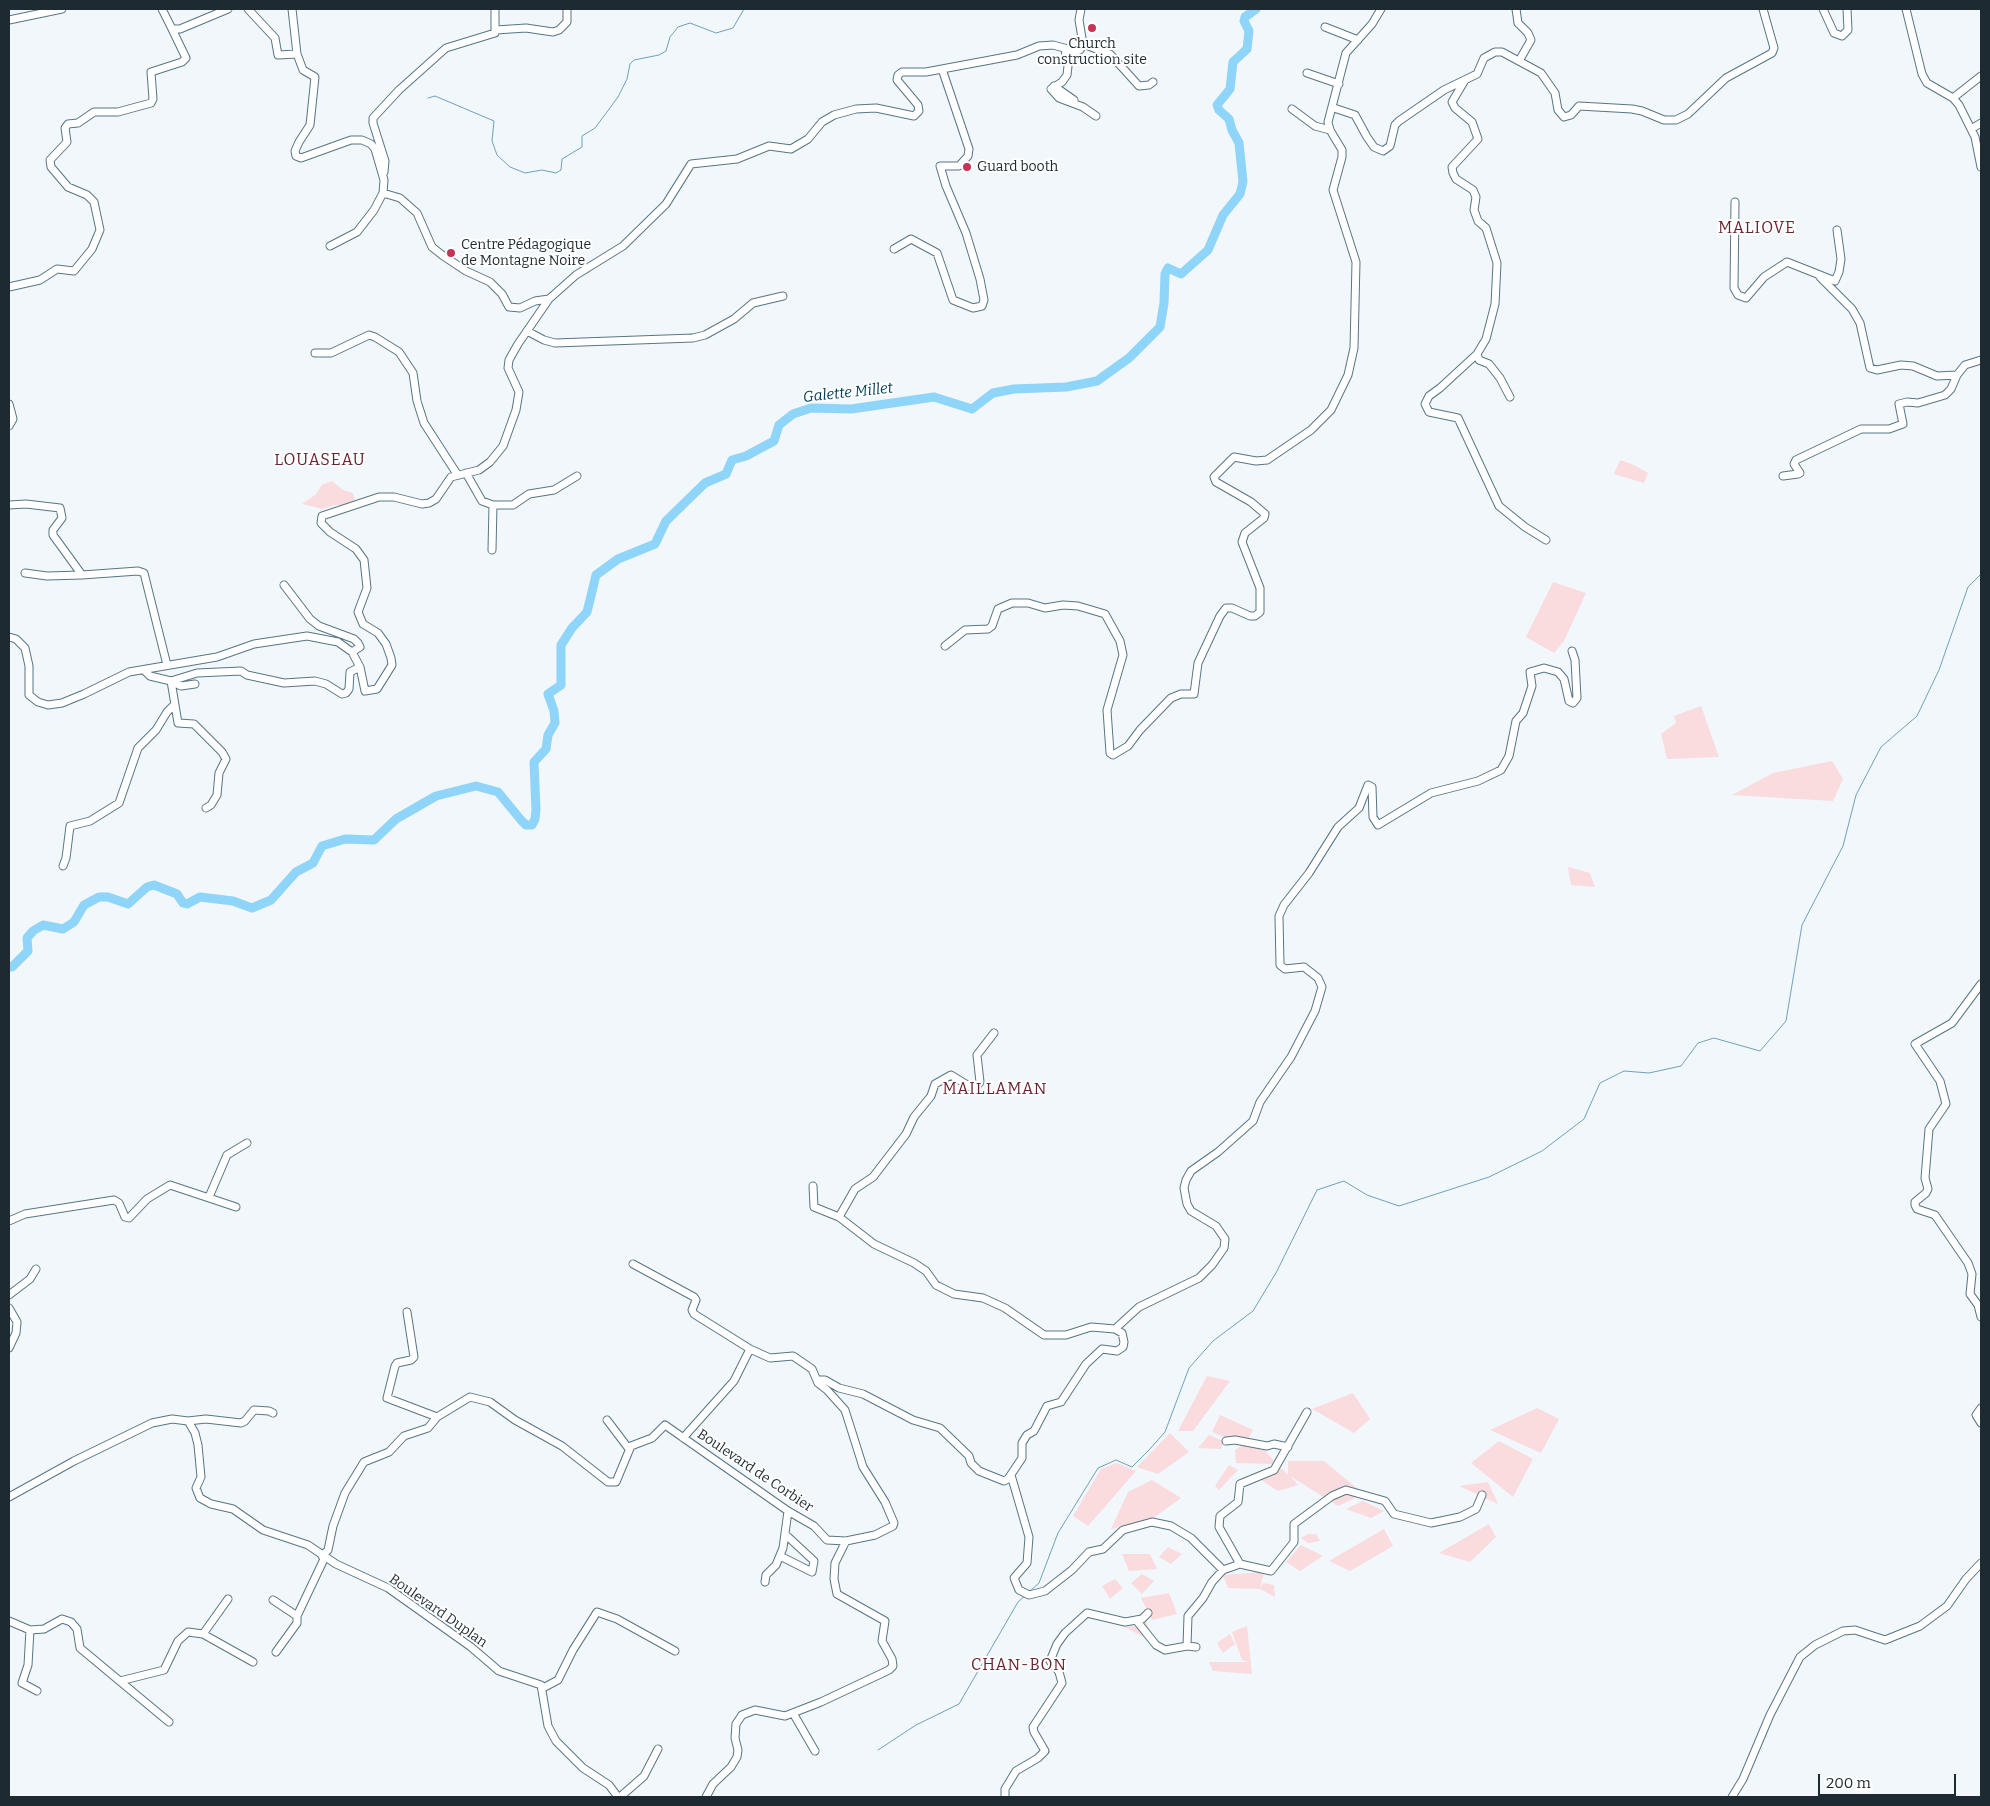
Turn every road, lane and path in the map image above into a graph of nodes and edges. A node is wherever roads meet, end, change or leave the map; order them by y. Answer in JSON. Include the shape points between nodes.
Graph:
{"nodes":[{"id":1,"x":62,"y":9,"type":"edge"},
{"id":2,"x":162,"y":9,"type":"edge"},
{"id":3,"x":228,"y":9,"type":"edge"},
{"id":4,"x":248,"y":9,"type":"edge"},
{"id":5,"x":292,"y":9,"type":"edge"},
{"id":6,"x":495,"y":9,"type":"edge"},
{"id":7,"x":567,"y":9,"type":"edge"},
{"id":8,"x":1081,"y":9,"type":"edge"},
{"id":9,"x":1381,"y":9,"type":"edge"},
{"id":10,"x":1516,"y":9,"type":"edge"},
{"id":11,"x":1763,"y":9,"type":"edge"},
{"id":12,"x":1823,"y":9,"type":"edge"},
{"id":13,"x":1847,"y":9,"type":"edge"},
{"id":14,"x":1906,"y":9,"type":"edge"},
{"id":15,"x":9,"y":20,"type":"edge"},
{"id":16,"x":1325,"y":26,"type":"dead end"},
{"id":17,"x":172,"y":29,"type":"junction"},
{"id":18,"x":496,"y":30,"type":"junction"},
{"id":19,"x":1358,"y":40,"type":"junction"},
{"id":20,"x":1083,"y":44,"type":"junction"},
{"id":21,"x":1065,"y":49,"type":"junction"},
{"id":22,"x":297,"y":54,"type":"junction"},
{"id":23,"x":1519,"y":61,"type":"junction"},
{"id":24,"x":942,"y":69,"type":"junction"},
{"id":25,"x":1307,"y":73,"type":"dead end"},
{"id":26,"x":1981,"y":76,"type":"edge"},
{"id":27,"x":1466,"y":80,"type":"junction"},
{"id":28,"x":1153,"y":82,"type":"dead end"},
{"id":29,"x":1338,"y":84,"type":"junction"},
{"id":30,"x":1054,"y":86,"type":"junction"},
{"id":31,"x":1952,"y":98,"type":"junction"},
{"id":32,"x":1079,"y":103,"type":"dead end"},
{"id":33,"x":1292,"y":108,"type":"dead end"},
{"id":34,"x":1334,"y":108,"type":"junction"},
{"id":35,"x":1096,"y":116,"type":"dead end"},
{"id":36,"x":1981,"y":123,"type":"edge"},
{"id":37,"x":1970,"y":129,"type":"junction"},
{"id":38,"x":1330,"y":130,"type":"junction"},
{"id":39,"x":1981,"y":167,"type":"edge"},
{"id":40,"x":384,"y":180,"type":"junction"},
{"id":41,"x":383,"y":193,"type":"junction"},
{"id":42,"x":1735,"y":202,"type":"dead end"},
{"id":43,"x":1837,"y":230,"type":"dead end"},
{"id":44,"x":330,"y":246,"type":"dead end"},
{"id":45,"x":894,"y":249,"type":"dead end"},
{"id":46,"x":1820,"y":277,"type":"junction"},
{"id":47,"x":9,"y":287,"type":"edge"},
{"id":48,"x":783,"y":296,"type":"dead end"},
{"id":49,"x":549,"y":299,"type":"junction"},
{"id":50,"x":527,"y":331,"type":"junction"},
{"id":51,"x":315,"y":353,"type":"dead end"},
{"id":52,"x":1477,"y":354,"type":"junction"},
{"id":53,"x":1981,"y":360,"type":"edge"},
{"id":54,"x":1957,"y":375,"type":"junction"},
{"id":55,"x":1510,"y":397,"type":"dead end"},
{"id":56,"x":9,"y":404,"type":"edge"},
{"id":57,"x":9,"y":426,"type":"edge"},
{"id":58,"x":466,"y":473,"type":"junction"},
{"id":59,"x":457,"y":474,"type":"junction"},
{"id":60,"x":577,"y":476,"type":"dead end"},
{"id":61,"x":1783,"y":476,"type":"dead end"},
{"id":62,"x":9,"y":505,"type":"edge"},
{"id":63,"x":493,"y":505,"type":"junction"},
{"id":64,"x":1546,"y":540,"type":"dead end"},
{"id":65,"x":492,"y":550,"type":"dead end"},
{"id":66,"x":25,"y":573,"type":"dead end"},
{"id":67,"x":82,"y":575,"type":"junction"},
{"id":68,"x":284,"y":585,"type":"dead end"},
{"id":69,"x":9,"y":637,"type":"edge"},
{"id":70,"x":945,"y":646,"type":"dead end"},
{"id":71,"x":1572,"y":651,"type":"dead end"},
{"id":72,"x":352,"y":652,"type":"junction"},
{"id":73,"x":167,"y":665,"type":"junction"},
{"id":74,"x":360,"y":667,"type":"junction"},
{"id":75,"x":144,"y":670,"type":"junction"},
{"id":76,"x":171,"y":682,"type":"junction"},
{"id":77,"x":195,"y":684,"type":"dead end"},
{"id":78,"x":174,"y":705,"type":"junction"},
{"id":79,"x":206,"y":808,"type":"dead end"},
{"id":80,"x":62,"y":866,"type":"dead end"},
{"id":81,"x":1981,"y":984,"type":"edge"},
{"id":82,"x":994,"y":1033,"type":"dead end"},
{"id":83,"x":247,"y":1143,"type":"dead end"},
{"id":84,"x":813,"y":1186,"type":"dead end"},
{"id":85,"x":209,"y":1197,"type":"junction"},
{"id":86,"x":236,"y":1206,"type":"dead end"},
{"id":87,"x":838,"y":1217,"type":"junction"},
{"id":88,"x":9,"y":1221,"type":"edge"},
{"id":89,"x":633,"y":1264,"type":"dead end"},
{"id":90,"x":36,"y":1269,"type":"dead end"},
{"id":91,"x":9,"y":1295,"type":"edge"},
{"id":92,"x":10,"y":1309,"type":"edge"},
{"id":93,"x":407,"y":1312,"type":"dead end"},
{"id":94,"x":1981,"y":1317,"type":"edge"},
{"id":95,"x":1115,"y":1329,"type":"junction"},
{"id":96,"x":9,"y":1348,"type":"edge"},
{"id":97,"x":750,"y":1349,"type":"junction"},
{"id":98,"x":817,"y":1380,"type":"junction"},
{"id":99,"x":1981,"y":1408,"type":"edge"},
{"id":100,"x":1307,"y":1412,"type":"dead end"},
{"id":101,"x":273,"y":1413,"type":"dead end"},
{"id":102,"x":437,"y":1417,"type":"junction"},
{"id":103,"x":607,"y":1420,"type":"dead end"},
{"id":104,"x":188,"y":1421,"type":"junction"},
{"id":105,"x":1981,"y":1423,"type":"edge"},
{"id":106,"x":683,"y":1438,"type":"junction"},
{"id":107,"x":1226,"y":1442,"type":"dead end"},
{"id":108,"x":1288,"y":1447,"type":"junction"},
{"id":109,"x":628,"y":1449,"type":"junction"},
{"id":110,"x":1010,"y":1475,"type":"junction"},
{"id":111,"x":1482,"y":1495,"type":"dead end"},
{"id":112,"x":9,"y":1497,"type":"edge"},
{"id":113,"x":788,"y":1511,"type":"junction"},
{"id":114,"x":786,"y":1535,"type":"junction"},
{"id":115,"x":846,"y":1541,"type":"junction"},
{"id":116,"x":324,"y":1556,"type":"junction"},
{"id":117,"x":780,"y":1556,"type":"junction"},
{"id":118,"x":1981,"y":1562,"type":"edge"},
{"id":119,"x":1240,"y":1564,"type":"junction"},
{"id":120,"x":1223,"y":1570,"type":"junction"},
{"id":121,"x":765,"y":1582,"type":"dead end"},
{"id":122,"x":228,"y":1599,"type":"dead end"},
{"id":123,"x":273,"y":1600,"type":"dead end"},
{"id":124,"x":1148,"y":1613,"type":"dead end"},
{"id":125,"x":297,"y":1616,"type":"junction"},
{"id":126,"x":1136,"y":1620,"type":"junction"},
{"id":127,"x":9,"y":1622,"type":"edge"},
{"id":128,"x":30,"y":1630,"type":"junction"},
{"id":129,"x":203,"y":1634,"type":"junction"},
{"id":130,"x":1187,"y":1646,"type":"junction"},
{"id":131,"x":1196,"y":1647,"type":"dead end"},
{"id":132,"x":675,"y":1651,"type":"dead end"},
{"id":133,"x":276,"y":1652,"type":"dead end"},
{"id":134,"x":252,"y":1662,"type":"dead end"},
{"id":135,"x":120,"y":1682,"type":"junction"},
{"id":136,"x":543,"y":1688,"type":"junction"},
{"id":137,"x":37,"y":1691,"type":"dead end"},
{"id":138,"x":793,"y":1713,"type":"junction"},
{"id":139,"x":169,"y":1722,"type":"dead end"},
{"id":140,"x":658,"y":1749,"type":"dead end"},
{"id":141,"x":815,"y":1751,"type":"dead end"},
{"id":142,"x":619,"y":1797,"type":"edge"},
{"id":143,"x":706,"y":1797,"type":"edge"},
{"id":144,"x":1005,"y":1797,"type":"edge"},
{"id":145,"x":1732,"y":1797,"type":"edge"}],
"edges":[{"from":1,"to":15,"type":"street"},
{"from":2,"to":17,"type":"street"},
{"from":3,"to":17,"type":"street","via":[[180,29]]},
{"from":4,"to":22,"type":"street","via":[[275,38],[278,55]]},
{"from":5,"to":22,"type":"street"},
{"from":6,"to":18,"type":"street"},
{"from":7,"to":18,"type":"street","via":[[567,22],[553,32],[526,28]]},
{"from":8,"to":20,"type":"street","via":[[1079,20]]},
{"from":9,"to":19,"type":"street"},
{"from":10,"to":23,"type":"street","via":[[1518,23],[1531,40]]},
{"from":11,"to":23,"type":"street","via":[[1774,48],[1772,53],[1726,78],[1688,114],[1676,120],[1664,120],[1632,109],[1579,106],[1571,115],[1564,116],[1558,110],[1555,93],[1541,73]]},
{"from":12,"to":13,"type":"street","via":[[1834,33],[1842,36],[1848,30]]},
{"from":14,"to":31,"type":"street","via":[[1922,74],[1927,83]]},
{"from":16,"to":19,"type":"street"},
{"from":17,"to":47,"type":"street","via":[[186,58],[151,72],[152,102],[118,112],[92,113],[78,123],[68,124],[65,128],[67,142],[50,160],[50,167],[68,187],[87,194],[94,202],[100,230],[92,249],[76,270],[57,269],[40,280]]},
{"from":18,"to":40,"type":"street","via":[[489,37],[446,48],[373,118],[385,161]]},
{"from":19,"to":29,"type":"street","via":[[1343,60]]},
{"from":20,"to":21,"type":"street","via":[[1080,50]]},
{"from":20,"to":28,"type":"street","via":[[1110,54],[1139,86]]},
{"from":21,"to":24,"type":"street","via":[[1053,45],[1039,46],[1017,55]]},
{"from":21,"to":30,"type":"street","via":[[1067,75]]},
{"from":22,"to":40,"type":"street","via":[[303,70],[315,77],[315,85],[310,125],[299,142],[296,156],[301,158],[351,140],[362,140],[375,149]]},
{"from":23,"to":27,"type":"street","via":[[1495,52],[1484,58],[1477,74]]},
{"from":24,"to":45,"type":"street","via":[[970,149],[959,166],[940,166],[966,233],[980,280],[982,306],[973,308],[952,300],[938,253],[911,240]]},
{"from":24,"to":49,"type":"street","via":[[898,75],[902,88],[918,105],[919,111],[914,116],[876,108],[856,109],[822,122],[808,139],[791,148],[768,146],[737,159],[691,164],[666,204],[640,231],[623,246],[576,275]]},
{"from":25,"to":29,"type":"street"},
{"from":26,"to":31,"type":"street"},
{"from":27,"to":34,"type":"street","via":[[1444,90],[1399,121],[1390,146],[1383,151],[1374,147],[1355,116]]},
{"from":27,"to":52,"type":"street","via":[[1452,102],[1454,108],[1472,122],[1478,139],[1452,167],[1453,174],[1473,190],[1476,197],[1474,210],[1478,221],[1486,228],[1497,263],[1491,322],[1486,340]]},
{"from":29,"to":34,"type":"street"},
{"from":30,"to":32,"type":"street"},
{"from":30,"to":35,"type":"street","via":[[1052,89],[1059,98]]},
{"from":31,"to":37,"type":"street"},
{"from":33,"to":38,"type":"street","via":[[1315,126]]},
{"from":34,"to":38,"type":"street","via":[[1328,122]]},
{"from":36,"to":37,"type":"street"},
{"from":37,"to":39,"type":"street"},
{"from":38,"to":70,"type":"street","via":[[1339,144],[1342,157],[1333,190],[1356,262],[1354,348],[1348,375],[1331,410],[1311,430],[1267,460],[1234,456],[1214,477],[1216,482],[1265,514],[1245,533],[1242,542],[1260,588],[1260,612],[1250,616],[1226,608],[1198,663],[1194,694],[1171,698],[1128,746],[1113,755],[1110,753],[1107,710],[1123,655],[1120,641],[1105,614],[1078,606],[1046,608],[1012,603],[998,609],[988,629],[964,630]]},
{"from":40,"to":41,"type":"street"},
{"from":41,"to":44,"type":"street","via":[[357,232]]},
{"from":41,"to":49,"type":"street","via":[[406,202],[423,224],[432,247],[454,264],[490,282],[509,307],[520,308]]},
{"from":42,"to":46,"type":"street","via":[[1734,288],[1738,295],[1746,298],[1764,277],[1787,262]]},
{"from":43,"to":46,"type":"street","via":[[1842,249],[1840,272],[1835,281]]},
{"from":46,"to":54,"type":"street","via":[[1852,309],[1860,323],[1870,368],[1876,370],[1901,365],[1913,366],[1937,376]]},
{"from":48,"to":50,"type":"street","via":[[753,303],[734,319],[693,338],[555,343]]},
{"from":49,"to":50,"type":"street"},
{"from":50,"to":58,"type":"street","via":[[509,360],[508,368],[519,392],[503,446],[490,462],[479,470]]},
{"from":51,"to":59,"type":"street","via":[[331,353],[369,335],[399,352],[413,373],[424,423]]},
{"from":52,"to":55,"type":"street","via":[[1479,360],[1489,364],[1500,378]]},
{"from":52,"to":64,"type":"street","via":[[1429,396],[1425,404],[1429,412],[1458,418],[1499,506]]},
{"from":53,"to":54,"type":"street","via":[[1965,365]]},
{"from":54,"to":61,"type":"street","via":[[1945,395],[1924,402],[1899,404],[1903,424],[1898,427],[1861,429],[1796,460],[1794,464],[1800,473]]},
{"from":56,"to":57,"type":"street","via":[[13,419]]},
{"from":58,"to":59,"type":"street"},
{"from":58,"to":63,"type":"street","via":[[482,501]]},
{"from":59,"to":74,"type":"street","via":[[430,503],[379,497],[322,516],[321,523],[356,549],[364,560],[367,588],[358,612],[363,624],[378,633],[386,644],[391,658],[392,665],[386,677],[372,692],[365,691]]},
{"from":60,"to":63,"type":"street","via":[[554,490],[529,494],[513,505]]},
{"from":62,"to":67,"type":"street","via":[[60,508],[62,518],[53,535]]},
{"from":63,"to":65,"type":"street"},
{"from":66,"to":67,"type":"street"},
{"from":67,"to":73,"type":"street","via":[[144,573]]},
{"from":68,"to":72,"type":"street","via":[[310,619],[358,643],[360,647]]},
{"from":69,"to":75,"type":"street","via":[[25,648],[29,694],[48,705],[84,694],[122,674]]},
{"from":71,"to":95,"type":"street","via":[[1577,698],[1569,701],[1564,680],[1558,672],[1544,668],[1530,672],[1532,686],[1523,713],[1516,721],[1509,756],[1501,770],[1478,781],[1431,793],[1378,825],[1373,817],[1372,786],[1368,785],[1359,808],[1338,828],[1284,904],[1279,916],[1280,965],[1285,968],[1304,967],[1318,978],[1322,987],[1315,1011],[1291,1057],[1260,1102],[1253,1121],[1191,1171],[1186,1180],[1187,1204],[1191,1211],[1216,1226],[1225,1239],[1224,1248],[1199,1278],[1139,1307]]},
{"from":72,"to":73,"type":"street","via":[[338,642],[307,636]]},
{"from":72,"to":74,"type":"street"},
{"from":73,"to":75,"type":"street"},
{"from":74,"to":76,"type":"street","via":[[350,672],[349,689],[342,694],[315,681],[284,682],[241,671],[197,673]]},
{"from":75,"to":76,"type":"street","via":[[150,676]]},
{"from":76,"to":77,"type":"street","via":[[181,686]]},
{"from":76,"to":78,"type":"street"},
{"from":78,"to":79,"type":"street","via":[[178,723],[194,724],[226,759],[219,773],[217,795]]},
{"from":78,"to":80,"type":"street","via":[[138,748],[119,803],[90,821],[70,826]]},
{"from":81,"to":94,"type":"street","via":[[1952,1023],[1915,1044],[1940,1081],[1946,1104],[1929,1129],[1925,1178],[1928,1189],[1915,1205],[1917,1209],[1935,1215],[1968,1263],[1973,1282],[1970,1294]]},
{"from":82,"to":87,"type":"street","via":[[978,1054],[980,1082],[974,1088],[951,1075],[936,1084],[906,1134],[873,1177],[855,1189]]},
{"from":83,"to":85,"type":"street","via":[[227,1155]]},
{"from":84,"to":87,"type":"street","via":[[814,1207]]},
{"from":85,"to":86,"type":"street"},
{"from":85,"to":88,"type":"street","via":[[170,1185],[147,1199],[129,1218],[125,1217],[120,1203],[114,1200],[25,1214]]},
{"from":87,"to":95,"type":"street","via":[[874,1244],[926,1271],[936,1285],[954,1294],[983,1298],[1005,1308],[1044,1335],[1066,1336],[1092,1327]]},
{"from":89,"to":97,"type":"street","via":[[694,1297],[694,1314]]},
{"from":90,"to":91,"type":"street","via":[[30,1279]]},
{"from":92,"to":96,"type":"street","via":[[17,1322]]},
{"from":93,"to":102,"type":"street","via":[[414,1357],[395,1366],[387,1398]]},
{"from":95,"to":110,"type":"street","via":[[1122,1333],[1122,1347],[1117,1351],[1102,1349],[1086,1364],[1061,1402],[1047,1406],[1034,1431],[1022,1443],[1022,1458]]},
{"from":97,"to":98,"type":"street","via":[[770,1358],[792,1356],[812,1369]]},
{"from":97,"to":106,"type":"street","via":[[734,1381]]},
{"from":98,"to":110,"type":"street","via":[[863,1394],[913,1420],[940,1428],[969,1456],[979,1471],[1004,1481]]},
{"from":98,"to":115,"type":"street","via":[[844,1410],[863,1467],[894,1523],[882,1533]]},
{"from":99,"to":105,"type":"street","via":[[1976,1415]]},
{"from":100,"to":108,"type":"street"},
{"from":101,"to":104,"type":"street","via":[[254,1410],[241,1423],[206,1419]]},
{"from":102,"to":109,"type":"street","via":[[470,1397],[483,1399],[562,1446],[608,1482],[616,1482]]},
{"from":102,"to":116,"type":"street","via":[[428,1428],[404,1436],[389,1452],[364,1462],[345,1493]]},
{"from":103,"to":109,"type":"street"},
{"from":104,"to":112,"type":"street","via":[[172,1419],[152,1423]]},
{"from":104,"to":116,"type":"street","name":"Boulevard Duplan","via":[[198,1445],[201,1477],[196,1488],[200,1498],[234,1509],[263,1530],[308,1545]]},
{"from":106,"to":109,"type":"street","name":"Boulevard de Corbier","via":[[665,1425],[652,1438]]},
{"from":106,"to":113,"type":"street","name":"Boulevard de Corbier"},
{"from":107,"to":108,"type":"street","via":[[1235,1440]]},
{"from":108,"to":119,"type":"street","via":[[1274,1470],[1240,1484],[1238,1502],[1220,1516],[1219,1526]]},
{"from":110,"to":120,"type":"street","via":[[1029,1537],[1027,1563],[1014,1578],[1018,1589],[1024,1593],[1045,1591],[1089,1552],[1103,1549],[1123,1530],[1152,1522],[1183,1531]]},
{"from":111,"to":119,"type":"street","via":[[1476,1509],[1460,1517],[1431,1523],[1394,1514],[1385,1501],[1346,1490],[1332,1496],[1294,1524],[1294,1542],[1271,1571]]},
{"from":113,"to":114,"type":"street"},
{"from":113,"to":115,"type":"street","name":"Boulevard de Corbier","via":[[814,1526],[827,1540]]},
{"from":114,"to":117,"type":"street"},
{"from":114,"to":117,"type":"street","via":[[814,1562],[812,1572]]},
{"from":115,"to":138,"type":"street","via":[[835,1563],[834,1579],[838,1594],[885,1622],[882,1641],[893,1666]]},
{"from":116,"to":125,"type":"street"},
{"from":116,"to":136,"type":"street","name":"Boulevard Duplan","via":[[388,1588],[499,1671]]},
{"from":117,"to":121,"type":"street","via":[[766,1575]]},
{"from":118,"to":145,"type":"street","via":[[1947,1606],[1920,1626],[1885,1640],[1855,1630],[1843,1631],[1815,1645],[1800,1657]]},
{"from":119,"to":120,"type":"street"},
{"from":120,"to":130,"type":"street","via":[[1188,1616]]},
{"from":122,"to":129,"type":"street"},
{"from":123,"to":125,"type":"street"},
{"from":124,"to":126,"type":"street"},
{"from":125,"to":133,"type":"street","via":[[295,1627]]},
{"from":126,"to":130,"type":"street","via":[[1156,1645],[1165,1650]]},
{"from":126,"to":144,"type":"street","via":[[1126,1622],[1087,1613],[1061,1638],[1050,1661],[1059,1672],[1062,1683],[1033,1727],[1045,1751],[1016,1771],[1005,1789]]},
{"from":127,"to":128,"type":"street"},
{"from":128,"to":135,"type":"street","via":[[48,1628],[62,1619],[70,1622],[77,1629],[80,1648]]},
{"from":128,"to":137,"type":"street","via":[[28,1665],[22,1682]]},
{"from":129,"to":134,"type":"street"},
{"from":129,"to":135,"type":"street","via":[[188,1632],[178,1641],[164,1670]]},
{"from":130,"to":131,"type":"street"},
{"from":132,"to":136,"type":"street","via":[[597,1612],[558,1680]]},
{"from":135,"to":139,"type":"street"},
{"from":136,"to":142,"type":"street","via":[[545,1717],[556,1741]]},
{"from":138,"to":141,"type":"street"},
{"from":138,"to":143,"type":"street","via":[[781,1716],[755,1710],[742,1715],[736,1724],[737,1757]]},
{"from":140,"to":142,"type":"street","via":[[644,1776]]}]}
